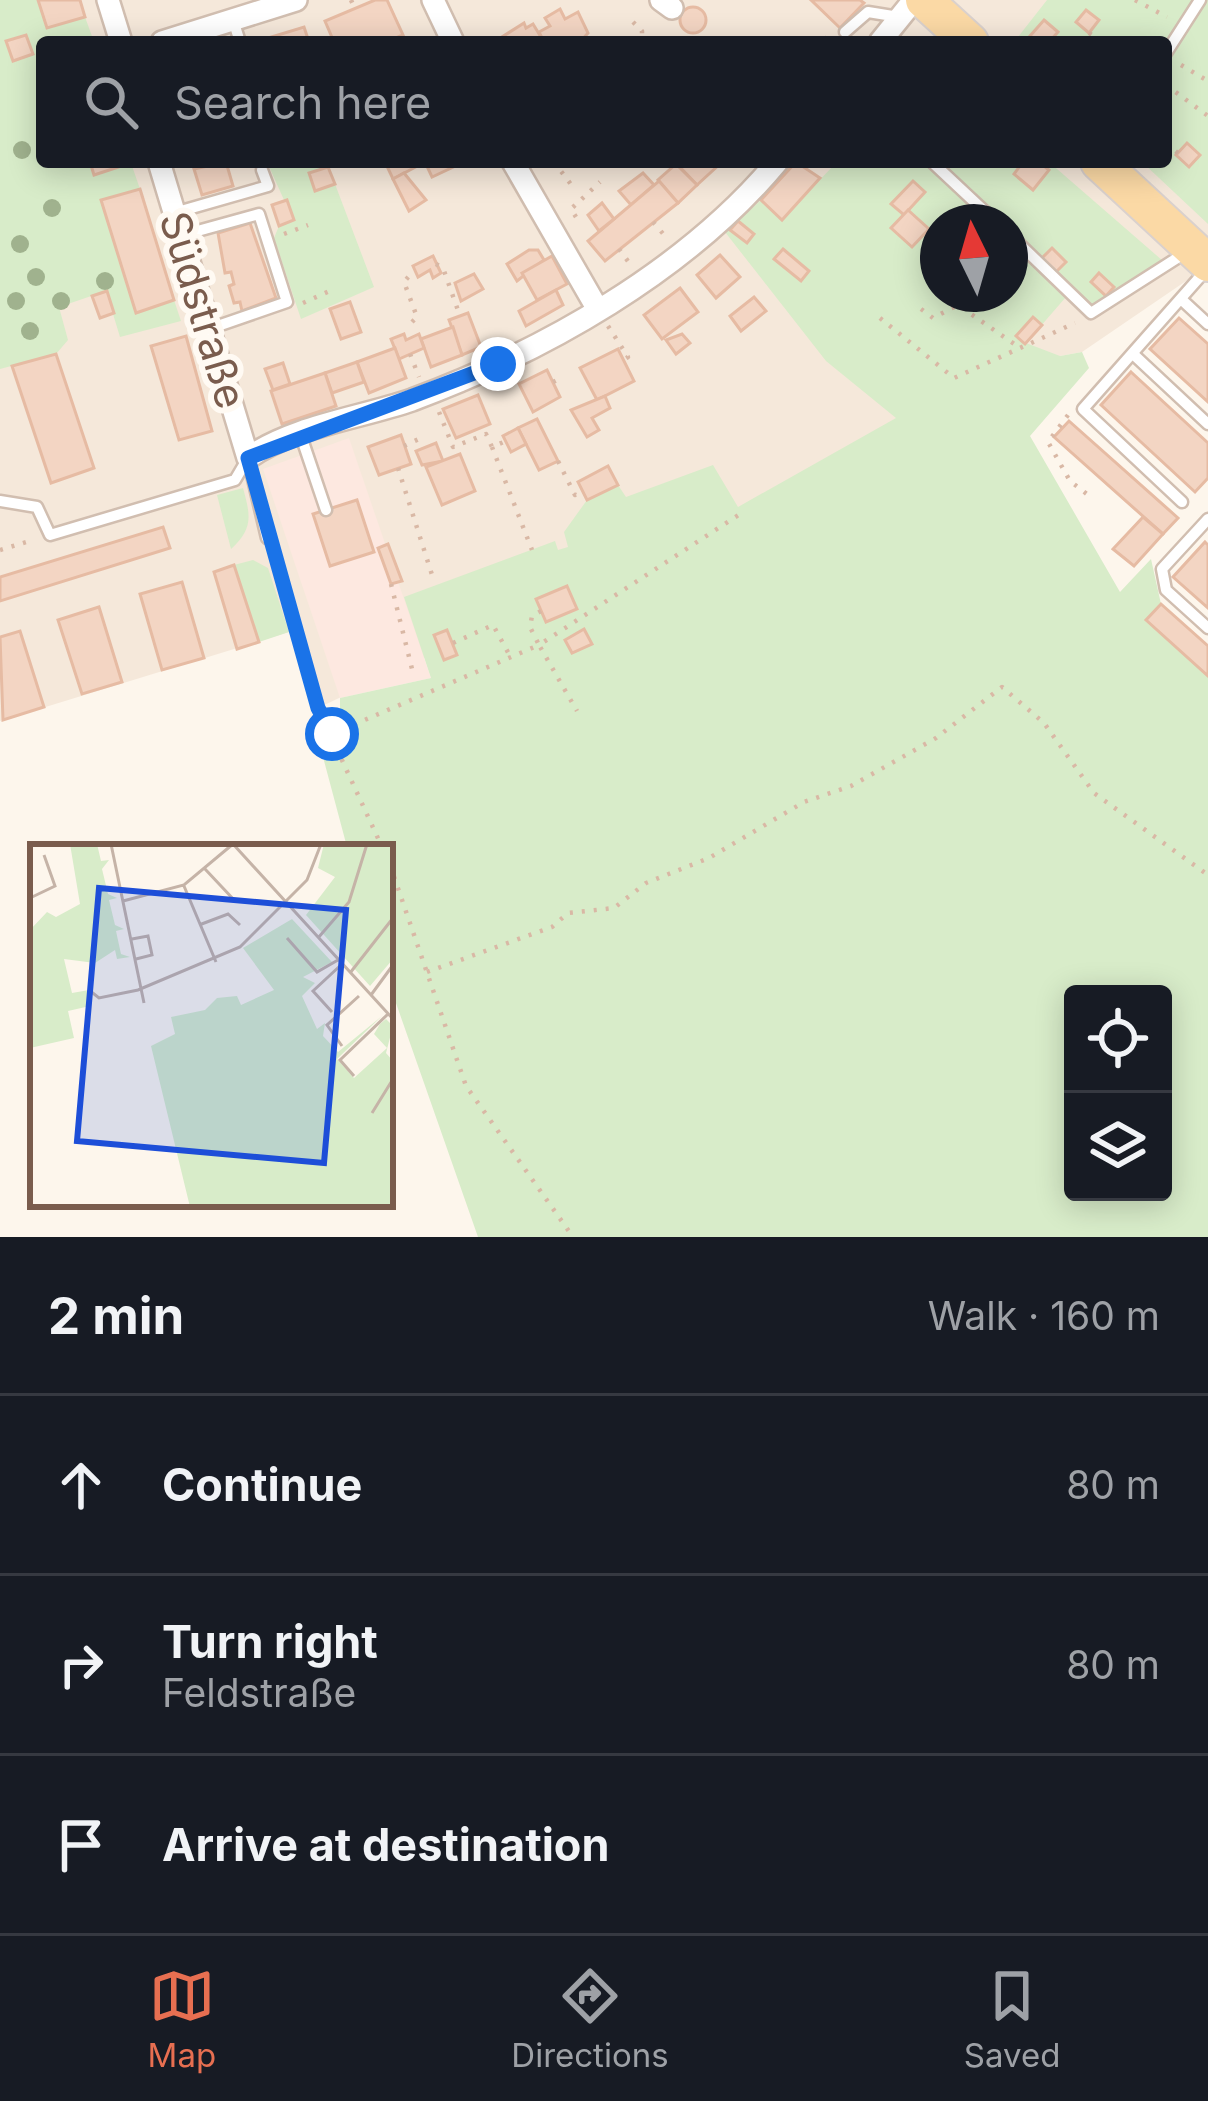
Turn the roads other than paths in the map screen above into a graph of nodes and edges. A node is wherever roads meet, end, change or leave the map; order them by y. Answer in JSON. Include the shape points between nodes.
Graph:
{"nodes":[{"id":1,"x":108,"y":0,"type":"edge"},
{"id":2,"x":296,"y":0,"type":"edge"},
{"id":3,"x":433,"y":0,"type":"edge"},
{"id":4,"x":1200,"y":0,"type":"edge"},
{"id":5,"x":913,"y":6,"type":"edge"},
{"id":6,"x":237,"y":31,"type":"edge"},
{"id":7,"x":845,"y":32,"type":"dead end"},
{"id":8,"x":119,"y":36,"type":"edge"},
{"id":9,"x":202,"y":36,"type":"edge"},
{"id":10,"x":450,"y":36,"type":"edge"},
{"id":11,"x":886,"y":36,"type":"edge"},
{"id":12,"x":960,"y":36,"type":"edge"},
{"id":13,"x":1172,"y":49,"type":"edge"},
{"id":14,"x":161,"y":168,"type":"edge"},
{"id":15,"x":516,"y":168,"type":"edge"},
{"id":16,"x":772,"y":168,"type":"edge"},
{"id":17,"x":938,"y":168,"type":"edge"},
{"id":18,"x":1105,"y":168,"type":"edge"},
{"id":19,"x":262,"y":170,"type":"dead end"},
{"id":20,"x":977,"y":204,"type":"edge"},
{"id":21,"x":173,"y":213,"type":"junction"},
{"id":22,"x":181,"y":236,"type":"junction"},
{"id":23,"x":1028,"y":251,"type":"edge"},
{"id":24,"x":1202,"y":259,"type":"edge"},
{"id":25,"x":1182,"y":300,"type":"junction"},
{"id":26,"x":597,"y":308,"type":"junction"},
{"id":27,"x":1208,"y":324,"type":"edge"},
{"id":28,"x":209,"y":329,"type":"junction"},
{"id":29,"x":1133,"y":354,"type":"junction"},
{"id":30,"x":1208,"y":424,"type":"edge"},
{"id":31,"x":301,"y":436,"type":"junction"},
{"id":32,"x":248,"y":458,"type":"junction"},
{"id":33,"x":0,"y":501,"type":"edge"},
{"id":34,"x":1182,"y":502,"type":"dead end"},
{"id":35,"x":326,"y":510,"type":"dead end"},
{"id":36,"x":1207,"y":522,"type":"edge"},
{"id":37,"x":267,"y":538,"type":"road end"},
{"id":38,"x":1208,"y":628,"type":"edge"}],
"edges":[{"from":1,"to":8,"type":"street"},
{"from":2,"to":6,"type":"street"},
{"from":3,"to":10,"type":"street"},
{"from":4,"to":13,"type":"lane"},
{"from":5,"to":7,"type":"lane","via":[[868,12]]},
{"from":5,"to":11,"type":"street"},
{"from":5,"to":12,"type":"main road"},
{"from":6,"to":9,"type":"street"},
{"from":14,"to":21,"type":"street","name":"Südstraße"},
{"from":15,"to":26,"type":"street"},
{"from":16,"to":26,"type":"street","via":[[711,227]]},
{"from":17,"to":20,"type":"lane"},
{"from":18,"to":24,"type":"main road"},
{"from":19,"to":21,"type":"lane","via":[[268,186]]},
{"from":21,"to":22,"type":"street","name":"Südstraße"},
{"from":22,"to":28,"type":"street","name":"Südstraße"},
{"from":22,"to":28,"type":"lane","via":[[259,214],[268,240],[286,302]]},
{"from":23,"to":24,"type":"lane","via":[[1096,313],[1177,262]]},
{"from":24,"to":25,"type":"lane"},
{"from":25,"to":27,"type":"lane"},
{"from":25,"to":29,"type":"lane"},
{"from":26,"to":31,"type":"street","via":[[498,364]]},
{"from":28,"to":32,"type":"street","name":"Südstraße"},
{"from":29,"to":30,"type":"lane"},
{"from":29,"to":34,"type":"lane","via":[[1083,410]]},
{"from":31,"to":32,"type":"street"},
{"from":31,"to":35,"type":"lane"},
{"from":32,"to":33,"type":"lane","via":[[235,480],[50,535],[37,507]]},
{"from":32,"to":37,"type":"lane"},
{"from":36,"to":38,"type":"lane","via":[[1162,569],[1166,590]]}]}
